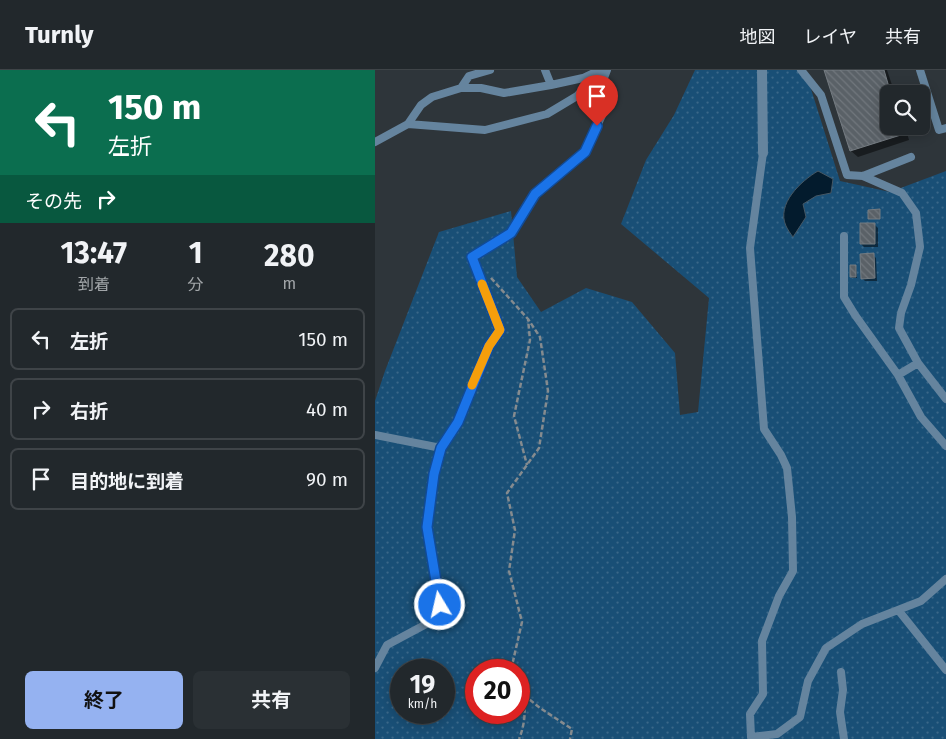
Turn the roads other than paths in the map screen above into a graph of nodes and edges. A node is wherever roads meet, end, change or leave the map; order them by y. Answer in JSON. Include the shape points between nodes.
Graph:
{"nodes":[{"id":1,"x":490,"y":70,"type":"edge"},
{"id":2,"x":545,"y":70,"type":"edge"},
{"id":3,"x":600,"y":70,"type":"edge"},
{"id":4,"x":607,"y":70,"type":"edge"},
{"id":5,"x":762,"y":70,"type":"edge"},
{"id":6,"x":801,"y":70,"type":"edge"},
{"id":7,"x":919,"y":70,"type":"edge"},
{"id":8,"x":551,"y":85,"type":"junction"},
{"id":9,"x":461,"y":88,"type":"junction"},
{"id":10,"x":408,"y":124,"type":"junction"},
{"id":11,"x":946,"y":128,"type":"edge"},
{"id":12,"x":375,"y":142,"type":"edge"},
{"id":13,"x":763,"y":153,"type":"joint"},
{"id":14,"x":911,"y":157,"type":"dead end"},
{"id":15,"x":863,"y":176,"type":"junction"},
{"id":16,"x":844,"y":236,"type":"dead end"},
{"id":17,"x":918,"y":363,"type":"junction"},
{"id":18,"x":898,"y":375,"type":"junction"},
{"id":19,"x":946,"y":399,"type":"edge"},
{"id":20,"x":375,"y":436,"type":"edge"},
{"id":21,"x":946,"y":446,"type":"edge"},
{"id":22,"x":441,"y":448,"type":"junction"},
{"id":23,"x":946,"y":579,"type":"edge"},
{"id":24,"x":899,"y":611,"type":"junction"},
{"id":25,"x":375,"y":668,"type":"edge"},
{"id":26,"x":946,"y":670,"type":"edge"},
{"id":27,"x":841,"y":672,"type":"dead end"},
{"id":28,"x":751,"y":738,"type":"edge"},
{"id":29,"x":844,"y":739,"type":"edge"}],
"edges":[{"from":1,"to":9,"type":"lane","via":[[469,76]]},
{"from":2,"to":8,"type":"lane"},
{"from":3,"to":8,"type":"lane","via":[[583,78]]},
{"from":3,"to":10,"type":"lane","via":[[577,96],[547,114],[485,130]]},
{"from":4,"to":22,"type":"lane","via":[[602,83],[603,113],[585,152],[535,194],[511,233],[472,257],[500,330],[486,354],[458,422]]},
{"from":5,"to":13,"type":"street"},
{"from":6,"to":15,"type":"lane","via":[[821,95],[847,175]]},
{"from":7,"to":11,"type":"lane","via":[[939,130]]},
{"from":8,"to":9,"type":"lane","via":[[504,93]]},
{"from":9,"to":10,"type":"lane","via":[[432,97],[421,105]]},
{"from":10,"to":12,"type":"lane"},
{"from":13,"to":28,"type":"lane","via":[[750,248],[764,429],[787,468],[793,571],[779,596],[762,641],[763,694],[750,714]]},
{"from":14,"to":15,"type":"lane"},
{"from":15,"to":17,"type":"lane","via":[[903,193],[916,213],[921,247],[899,328]]},
{"from":16,"to":18,"type":"lane","via":[[844,297]]},
{"from":17,"to":18,"type":"lane"},
{"from":17,"to":19,"type":"lane"},
{"from":18,"to":21,"type":"lane","via":[[921,416]]},
{"from":20,"to":22,"type":"lane"},
{"from":22,"to":25,"type":"lane","via":[[427,527],[440,605],[432,621],[387,645]]},
{"from":23,"to":24,"type":"lane","via":[[921,601]]},
{"from":24,"to":26,"type":"lane"},
{"from":24,"to":28,"type":"lane","via":[[862,624],[827,648],[808,681],[800,717],[777,734]]},
{"from":27,"to":29,"type":"lane","via":[[840,712]]}]}
